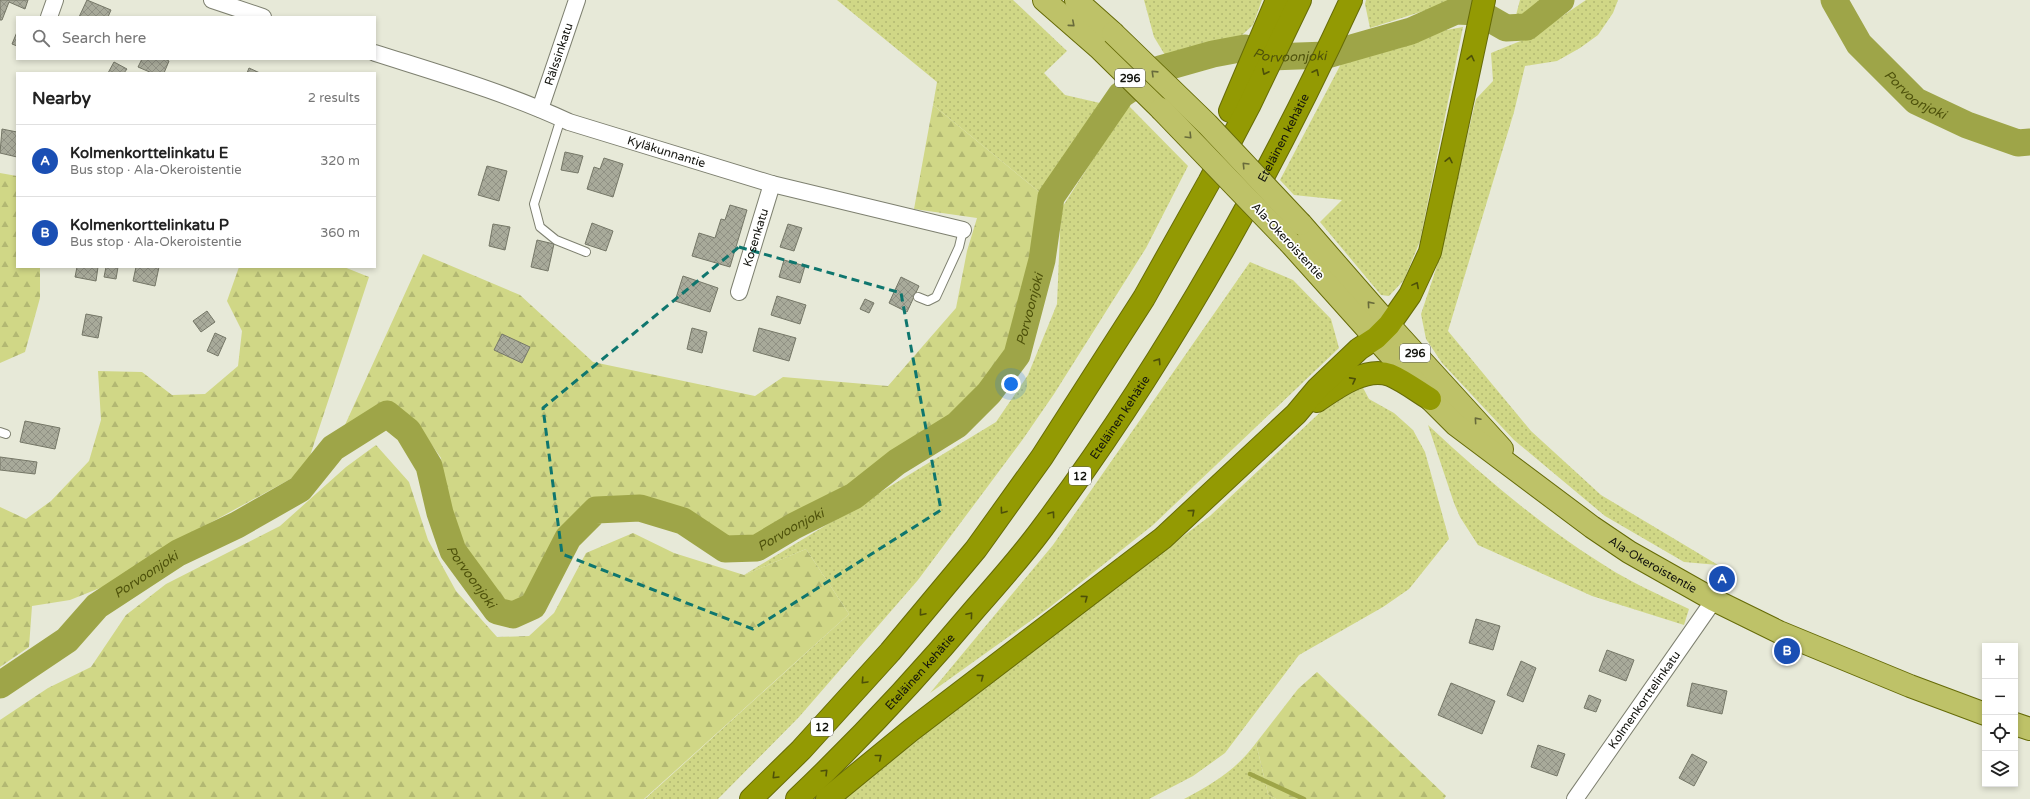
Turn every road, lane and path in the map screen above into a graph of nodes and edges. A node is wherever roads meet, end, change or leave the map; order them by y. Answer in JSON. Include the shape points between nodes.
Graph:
{"nodes":[{"id":1,"x":55,"y":0,"type":"edge"},
{"id":2,"x":212,"y":0,"type":"edge"},
{"id":3,"x":577,"y":0,"type":"edge"},
{"id":4,"x":1044,"y":0,"type":"edge"},
{"id":5,"x":1076,"y":0,"type":"edge"},
{"id":6,"x":1484,"y":0,"type":"edge"},
{"id":7,"x":1286,"y":5,"type":"edge"},
{"id":8,"x":1348,"y":6,"type":"edge"},
{"id":9,"x":49,"y":16,"type":"edge"},
{"id":10,"x":260,"y":16,"type":"edge"},
{"id":11,"x":1106,"y":41,"type":"junction"},
{"id":12,"x":376,"y":53,"type":"edge"},
{"id":13,"x":540,"y":108,"type":"junction"},
{"id":14,"x":561,"y":118,"type":"junction"},
{"id":15,"x":772,"y":184,"type":"junction"},
{"id":16,"x":963,"y":230,"type":"joint"},
{"id":17,"x":586,"y":252,"type":"dead end"},
{"id":18,"x":739,"y":292,"type":"dead end"},
{"id":19,"x":918,"y":297,"type":"dead end"},
{"id":20,"x":1382,"y":332,"type":"junction"},
{"id":21,"x":1430,"y":399,"type":"junction"},
{"id":22,"x":1296,"y":414,"type":"junction"},
{"id":23,"x":1530,"y":481,"type":"junction"},
{"id":24,"x":1714,"y":600,"type":"junction"},
{"id":25,"x":1982,"y":713,"type":"edge"},
{"id":26,"x":2018,"y":725,"type":"edge"},
{"id":27,"x":2030,"y":729,"type":"edge"},
{"id":28,"x":751,"y":799,"type":"edge"},
{"id":29,"x":797,"y":799,"type":"edge"},
{"id":30,"x":827,"y":799,"type":"edge"},
{"id":31,"x":1575,"y":799,"type":"edge"}],
"edges":[{"from":1,"to":9,"type":"street"},
{"from":2,"to":10,"type":"street"},
{"from":3,"to":13,"type":"street","name":"Rälssinkatu"},
{"from":4,"to":11,"type":"main road","name":"Ala-Okeroistentie","number":"296","one_way":true},
{"from":5,"to":11,"type":"main road","name":"Ala-Okeroistentie","number":"296"},
{"from":20,"to":6,"type":"highway","one_way":true,"via":[[1410,295],[1430,252]]},
{"from":7,"to":28,"type":"highway","number":"12","one_way":true,"via":[[1209,182],[1144,298],[1042,457],[976,549],[890,652],[801,750]]},
{"from":29,"to":8,"type":"highway","name":"Eteläinen kehätie","number":"12","one_way":true,"via":[[916,679],[1003,577],[1122,418],[1163,354],[1235,230]]},
{"from":11,"to":20,"type":"main road","name":"Ala-Okeroistentie","number":"296","one_way":true,"bridge":true,"via":[[1193,140],[1290,243]]},
{"from":20,"to":11,"type":"main road","name":"Ala-Okeroistentie","number":"296","one_way":true,"bridge":true,"via":[[1301,224],[1207,124]]},
{"from":12,"to":13,"type":"street","name":"Kyläkunnantie"},
{"from":13,"to":14,"type":"street","name":"Kyläkunnantie"},
{"from":14,"to":15,"type":"street","name":"Kyläkunnantie"},
{"from":14,"to":17,"type":"lane","via":[[534,204],[540,227],[556,240]]},
{"from":15,"to":16,"type":"street","name":"Kyläkunnantie"},
{"from":15,"to":18,"type":"street","name":"Kosenkatu"},
{"from":16,"to":19,"type":"lane","via":[[959,247],[936,297],[928,301]]},
{"from":20,"to":21,"type":"main road","name":"Ala-Okeroistentie","number":"296"},
{"from":20,"to":22,"type":"highway","via":[[1359,349],[1317,389]]},
{"from":23,"to":20,"type":"main road","name":"Ala-Okeroistentie","number":"296","one_way":true,"via":[[1471,413]]},
{"from":22,"to":21,"type":"highway","one_way":true,"via":[[1358,377],[1371,374],[1389,375]]},
{"from":21,"to":23,"type":"main road","name":"Ala-Okeroistentie","number":"296","via":[[1456,425]]},
{"from":30,"to":22,"type":"highway","one_way":true,"via":[[910,731],[1163,538]]},
{"from":23,"to":24,"type":"main road","name":"Ala-Okeroistentie","via":[[1592,528],[1629,552]]},
{"from":24,"to":25,"type":"main road","name":"Ala-Okeroistentie","via":[[1779,632]]},
{"from":24,"to":31,"type":"street","name":"Kolmenkorttelinkatu"},
{"from":26,"to":27,"type":"main road"}]}
